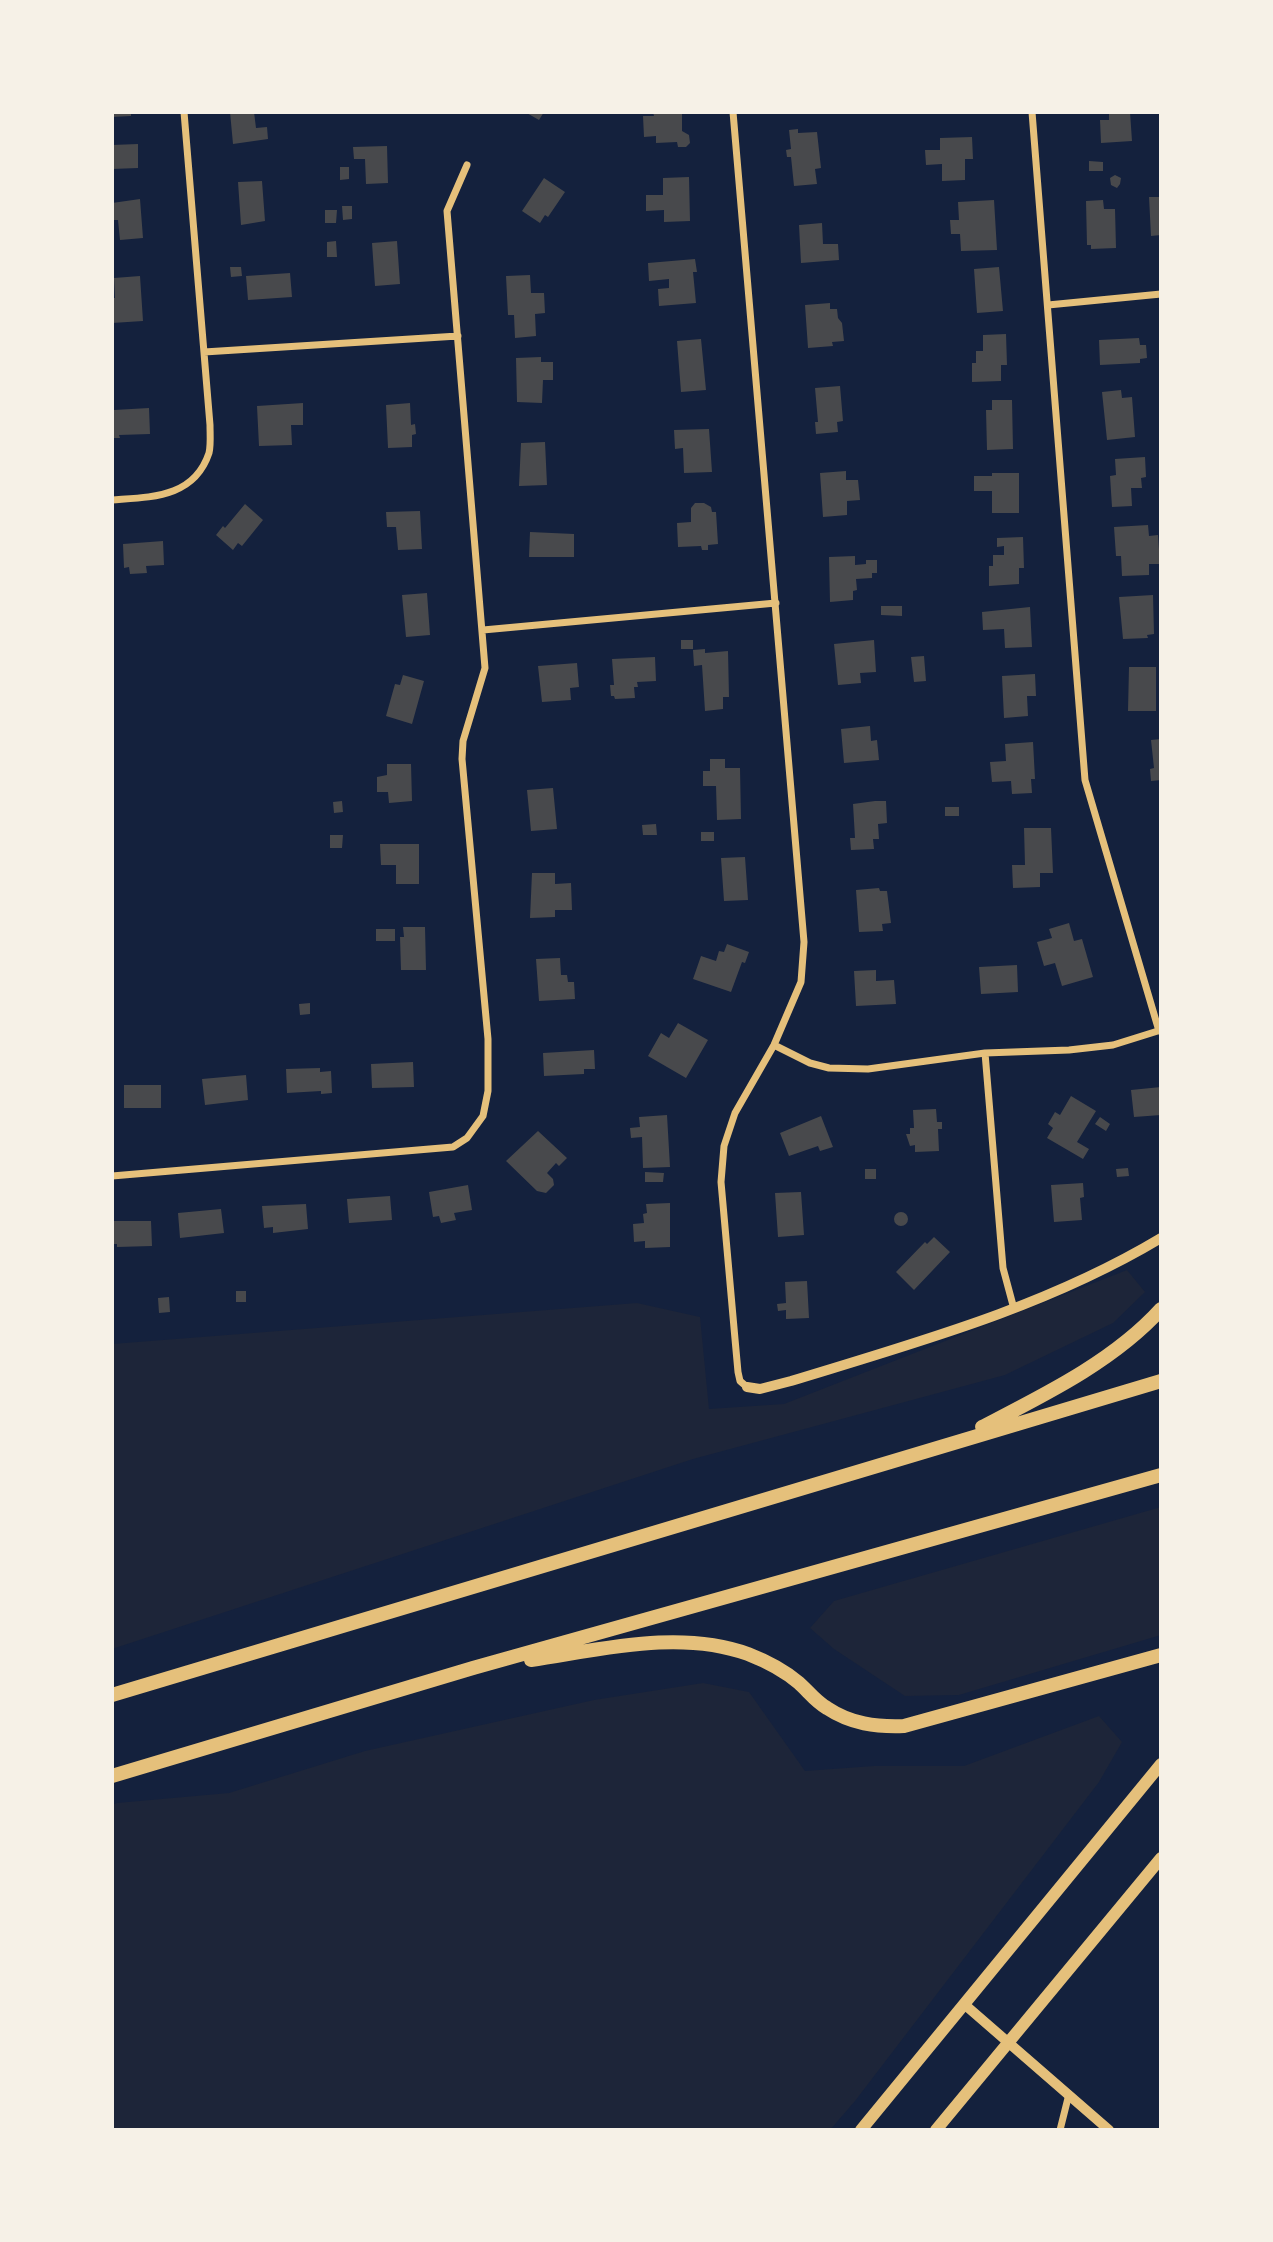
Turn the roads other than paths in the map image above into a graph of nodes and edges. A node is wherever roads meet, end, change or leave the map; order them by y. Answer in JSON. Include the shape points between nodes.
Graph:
{"nodes":[{"id":1,"x":184,"y":112,"type":"edge"},
{"id":2,"x":733,"y":112,"type":"edge"},
{"id":3,"x":1032,"y":112,"type":"edge"},
{"id":4,"x":467,"y":165,"type":"dead end"},
{"id":5,"x":1161,"y":294,"type":"edge"},
{"id":6,"x":1048,"y":305,"type":"junction"},
{"id":7,"x":458,"y":335,"type":"junction"},
{"id":8,"x":204,"y":352,"type":"junction"},
{"id":9,"x":112,"y":500,"type":"edge"},
{"id":10,"x":776,"y":603,"type":"junction"},
{"id":11,"x":483,"y":630,"type":"junction"},
{"id":12,"x":1160,"y":1031,"type":"edge"},
{"id":13,"x":774,"y":1045,"type":"junction"},
{"id":14,"x":985,"y":1052,"type":"junction"},
{"id":15,"x":112,"y":1176,"type":"edge"},
{"id":16,"x":1161,"y":1238,"type":"edge"},
{"id":17,"x":1014,"y":1309,"type":"junction"},
{"id":18,"x":1161,"y":1309,"type":"edge"},
{"id":19,"x":1161,"y":1381,"type":"edge"},
{"id":20,"x":747,"y":1387,"type":"joint"},
{"id":21,"x":952,"y":1442,"type":"junction"},
{"id":22,"x":1161,"y":1475,"type":"edge"},
{"id":23,"x":1161,"y":1656,"type":"edge"},
{"id":24,"x":473,"y":1668,"type":"junction"},
{"id":25,"x":112,"y":1695,"type":"edge"},
{"id":26,"x":1161,"y":1764,"type":"edge"},
{"id":27,"x":112,"y":1776,"type":"edge"},
{"id":28,"x":1161,"y":1858,"type":"edge"},
{"id":29,"x":964,"y":2004,"type":"junction"},
{"id":30,"x":1008,"y":2041,"type":"junction"},
{"id":31,"x":1069,"y":2094,"type":"junction"},
{"id":32,"x":861,"y":2130,"type":"edge"},
{"id":33,"x":936,"y":2130,"type":"edge"},
{"id":34,"x":1060,"y":2130,"type":"edge"},
{"id":35,"x":1109,"y":2130,"type":"edge"}],
"edges":[{"from":1,"to":8,"type":"street"},
{"from":2,"to":10,"type":"street"},
{"from":3,"to":6,"type":"street"},
{"from":4,"to":7,"type":"street","via":[[447,211]]},
{"from":5,"to":6,"type":"street"},
{"from":6,"to":12,"type":"street","via":[[1085,780]]},
{"from":7,"to":8,"type":"street"},
{"from":7,"to":11,"type":"street"},
{"from":8,"to":9,"type":"street","via":[[209,451],[197,474],[178,490]]},
{"from":10,"to":11,"type":"street"},
{"from":10,"to":13,"type":"street","via":[[804,942],[801,982]]},
{"from":11,"to":15,"type":"street","via":[[485,668],[462,759],[488,1039],[483,1116],[467,1138],[453,1147]]},
{"from":12,"to":14,"type":"street","via":[[1113,1045]]},
{"from":13,"to":14,"type":"street","via":[[810,1063],[855,1069]]},
{"from":13,"to":20,"type":"street","via":[[735,1113],[724,1146],[721,1182],[738,1373]]},
{"from":14,"to":17,"type":"street","via":[[1003,1268]]},
{"from":16,"to":17,"type":"street","via":[[1088,1278]]},
{"from":17,"to":20,"type":"street","via":[[791,1381],[760,1389]]},
{"from":18,"to":21,"type":"highway","via":[[1146,1326],[1067,1383]]},
{"from":19,"to":21,"type":"highway"},
{"from":21,"to":25,"type":"highway"},
{"from":22,"to":24,"type":"highway"},
{"from":23,"to":24,"type":"highway","via":[[904,1726],[881,1727],[840,1715],[783,1671],[731,1649],[642,1643]]},
{"from":24,"to":27,"type":"highway"},
{"from":26,"to":29,"type":"main road"},
{"from":28,"to":30,"type":"main road"},
{"from":29,"to":30,"type":"street"},
{"from":29,"to":32,"type":"main road"},
{"from":30,"to":31,"type":"street"},
{"from":30,"to":33,"type":"main road"},
{"from":31,"to":34,"type":"street"},
{"from":31,"to":35,"type":"street"}]}
